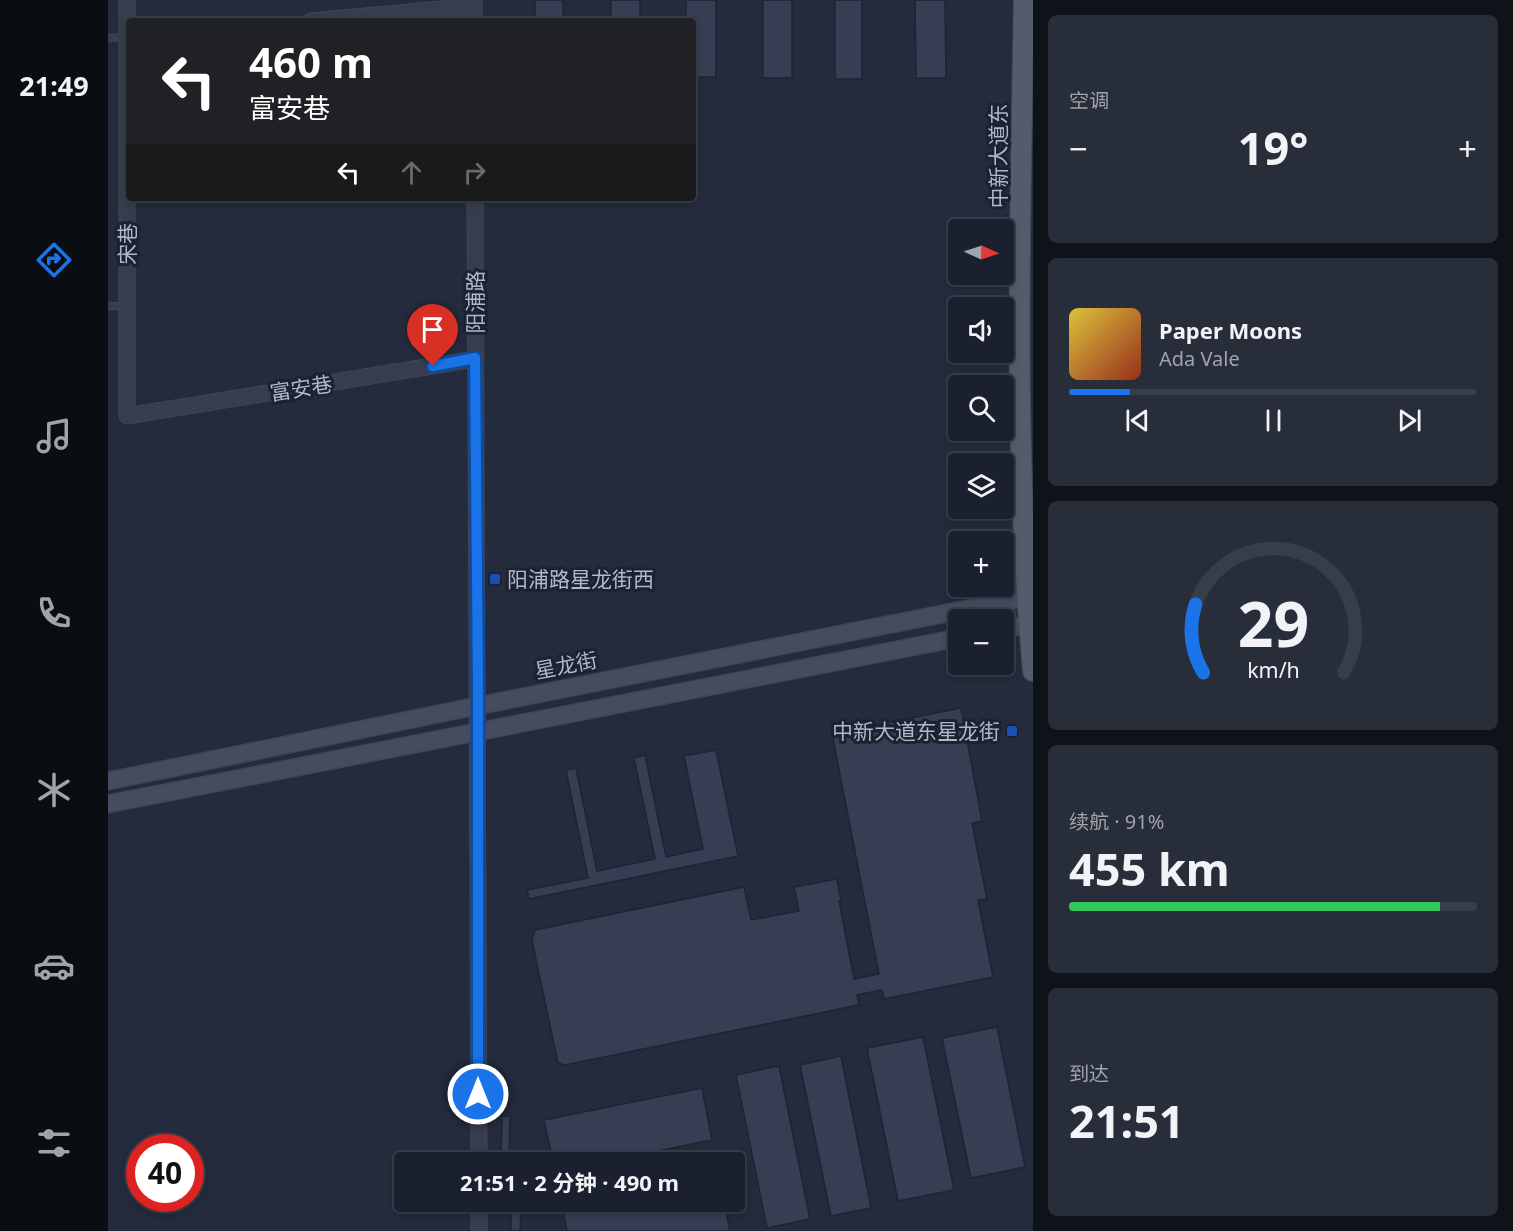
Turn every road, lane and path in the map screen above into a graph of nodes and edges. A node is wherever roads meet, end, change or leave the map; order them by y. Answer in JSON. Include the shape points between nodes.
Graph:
{"nodes":[{"id":1,"x":127,"y":0,"type":"edge"},
{"id":2,"x":1024,"y":0,"type":"edge"},
{"id":3,"x":474,"y":9,"type":"edge"},
{"id":4,"x":127,"y":18,"type":"edge"},
{"id":5,"x":352,"y":18,"type":"edge"},
{"id":6,"x":126,"y":37,"type":"edge"},
{"id":7,"x":108,"y":38,"type":"edge"},
{"id":8,"x":127,"y":201,"type":"edge"},
{"id":9,"x":475,"y":201,"type":"edge"},
{"id":10,"x":108,"y":306,"type":"edge"},
{"id":11,"x":127,"y":306,"type":"junction"},
{"id":12,"x":475,"y":358,"type":"junction"},
{"id":13,"x":128,"y":416,"type":"joint"},
{"id":14,"x":1030,"y":597,"type":"edge"},
{"id":15,"x":1031,"y":624,"type":"edge"},
{"id":16,"x":1014,"y":627,"type":"edge"},
{"id":17,"x":948,"y":640,"type":"edge"},
{"id":18,"x":1033,"y":672,"type":"edge"},
{"id":19,"x":477,"y":706,"type":"junction"},
{"id":20,"x":477,"y":731,"type":"junction"},
{"id":21,"x":108,"y":781,"type":"edge"},
{"id":22,"x":108,"y":804,"type":"edge"},
{"id":23,"x":479,"y":1152,"type":"edge"},
{"id":24,"x":479,"y":1212,"type":"edge"},
{"id":25,"x":479,"y":1231,"type":"edge"}],
"edges":[{"from":1,"to":4,"type":"street","name":"宋巷"},
{"from":2,"to":14,"type":"main road","name":"中新大道东","via":[[1020,381]]},
{"from":3,"to":5,"type":"street"},
{"from":6,"to":7,"type":"lane"},
{"from":8,"to":11,"type":"street","name":"宋巷"},
{"from":9,"to":12,"type":"street","name":"阳浦路"},
{"from":10,"to":11,"type":"lane"},
{"from":11,"to":13,"type":"street","name":"宋巷"},
{"from":12,"to":13,"type":"street","name":"富安巷"},
{"from":12,"to":19,"type":"street","name":"阳浦路"},
{"from":14,"to":15,"type":"main road","name":"中新大道东"},
{"from":14,"to":19,"type":"main road","name":"星龙街"},
{"from":15,"to":16,"type":"main road"},
{"from":15,"to":18,"type":"main road","name":"中新大道东"},
{"from":17,"to":20,"type":"main road"},
{"from":19,"to":20,"type":"street","name":"阳浦路"},
{"from":19,"to":21,"type":"main road","name":"星龙街"},
{"from":20,"to":22,"type":"main road"},
{"from":20,"to":23,"type":"street","name":"阳浦路"},
{"from":24,"to":25,"type":"street"}]}
